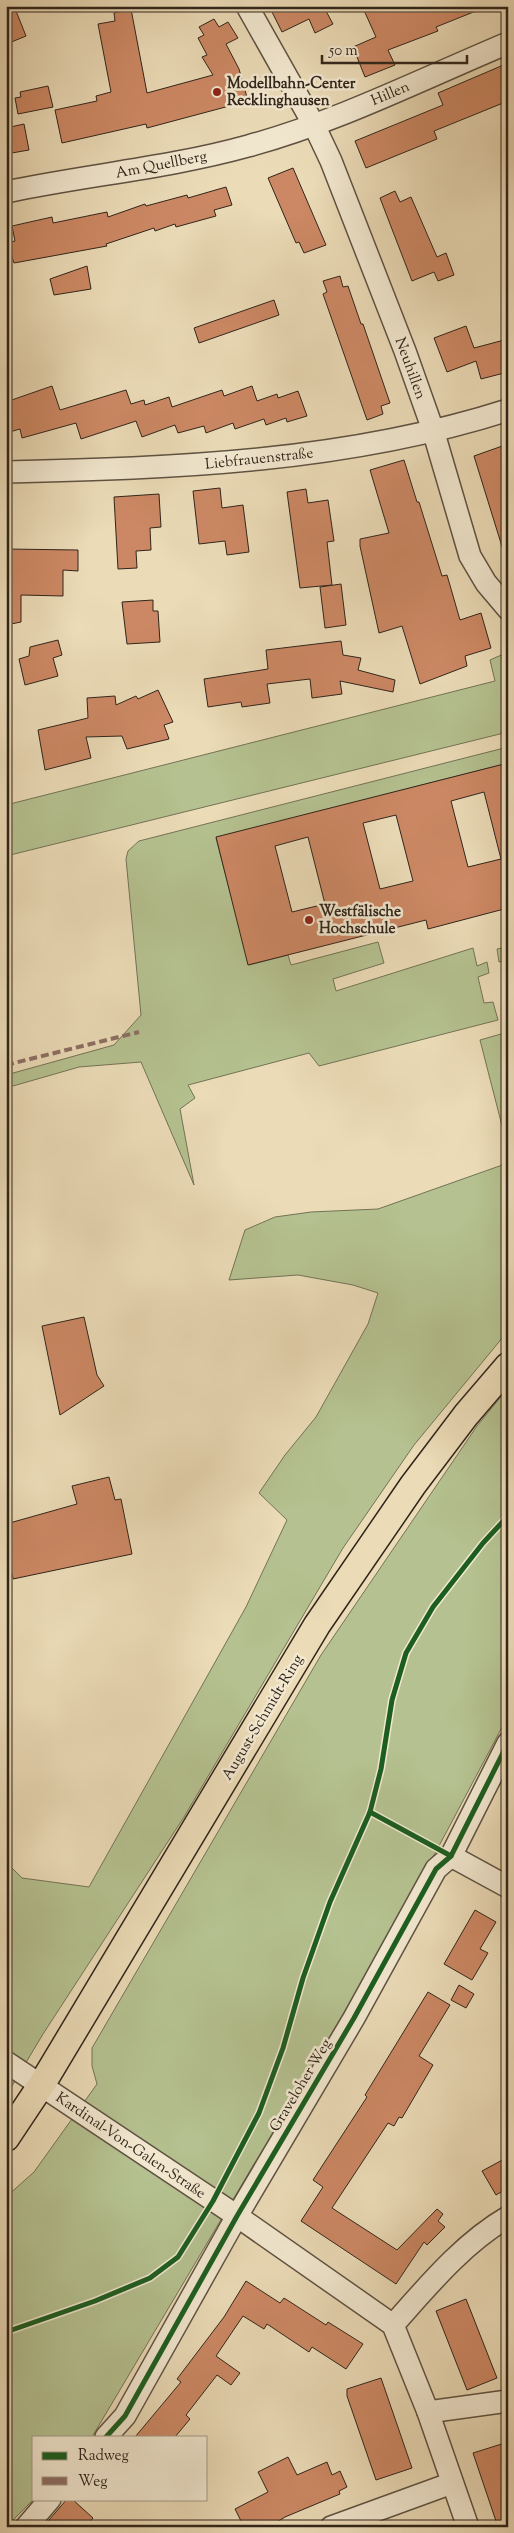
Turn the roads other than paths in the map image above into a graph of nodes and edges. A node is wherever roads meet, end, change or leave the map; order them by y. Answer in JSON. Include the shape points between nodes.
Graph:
{"nodes":[{"id":1,"x":247,"y":6,"type":"edge"},
{"id":2,"x":508,"y":43,"type":"edge"},
{"id":3,"x":314,"y":125,"type":"junction"},
{"id":4,"x":6,"y":192,"type":"edge"},
{"id":5,"x":508,"y":410,"type":"edge"},
{"id":6,"x":433,"y":430,"type":"junction"},
{"id":7,"x":6,"y":472,"type":"edge"},
{"id":8,"x":508,"y":609,"type":"edge"},
{"id":9,"x":508,"y":1366,"type":"edge"},
{"id":10,"x":508,"y":1743,"type":"edge"},
{"id":11,"x":451,"y":1856,"type":"junction"},
{"id":12,"x":508,"y":1887,"type":"edge"},
{"id":13,"x":6,"y":2062,"type":"edge"},
{"id":14,"x":42,"y":2084,"type":"junction"},
{"id":15,"x":6,"y":2138,"type":"edge"},
{"id":16,"x":237,"y":2216,"type":"junction"},
{"id":17,"x":508,"y":2217,"type":"edge"},
{"id":18,"x":393,"y":2325,"type":"junction"},
{"id":19,"x":508,"y":2401,"type":"edge"},
{"id":20,"x":428,"y":2412,"type":"junction"},
{"id":21,"x":107,"y":2436,"type":"edge"},
{"id":22,"x":452,"y":2483,"type":"junction"},
{"id":23,"x":49,"y":2500,"type":"edge"},
{"id":24,"x":26,"y":2527,"type":"edge"},
{"id":25,"x":331,"y":2527,"type":"edge"},
{"id":26,"x":468,"y":2527,"type":"edge"}],
"edges":[{"from":1,"to":3,"type":"street"},
{"from":2,"to":3,"type":"street","name":"Hillen"},
{"from":3,"to":4,"type":"street","name":"Am Quellberg","via":[[245,147]]},
{"from":3,"to":6,"type":"street","name":"Neuhillen","via":[[331,160],[406,351]]},
{"from":5,"to":6,"type":"street","name":"Liebfrauenstraße"},
{"from":6,"to":7,"type":"street","name":"Liebfrauenstraße","via":[[263,459]]},
{"from":6,"to":8,"type":"street","name":"Neuhillen","via":[[470,556],[486,583]]},
{"from":9,"to":14,"type":"main road","name":"August-Schmidt-Ring","via":[[412,1485],[317,1625]]},
{"from":10,"to":11,"type":"street","name":"Graveloher Weg"},
{"from":11,"to":12,"type":"street"},
{"from":11,"to":16,"type":"street","name":"Graveloher Weg","via":[[436,1869],[354,2018]]},
{"from":13,"to":14,"type":"street"},
{"from":14,"to":15,"type":"main road","name":"August-Schmidt-Ring"},
{"from":14,"to":16,"type":"street","name":"Kardinal-Von-Galen-Straße"},
{"from":16,"to":18,"type":"street","name":"Kardinal-Von-Galen-Straße"},
{"from":16,"to":21,"type":"street","name":"Graveloher Weg","via":[[125,2416]]},
{"from":17,"to":18,"type":"street","via":[[438,2275]]},
{"from":18,"to":20,"type":"street"},
{"from":19,"to":20,"type":"street"},
{"from":20,"to":22,"type":"street"},
{"from":22,"to":25,"type":"street"},
{"from":22,"to":26,"type":"street"},
{"from":23,"to":24,"type":"street"}]}
